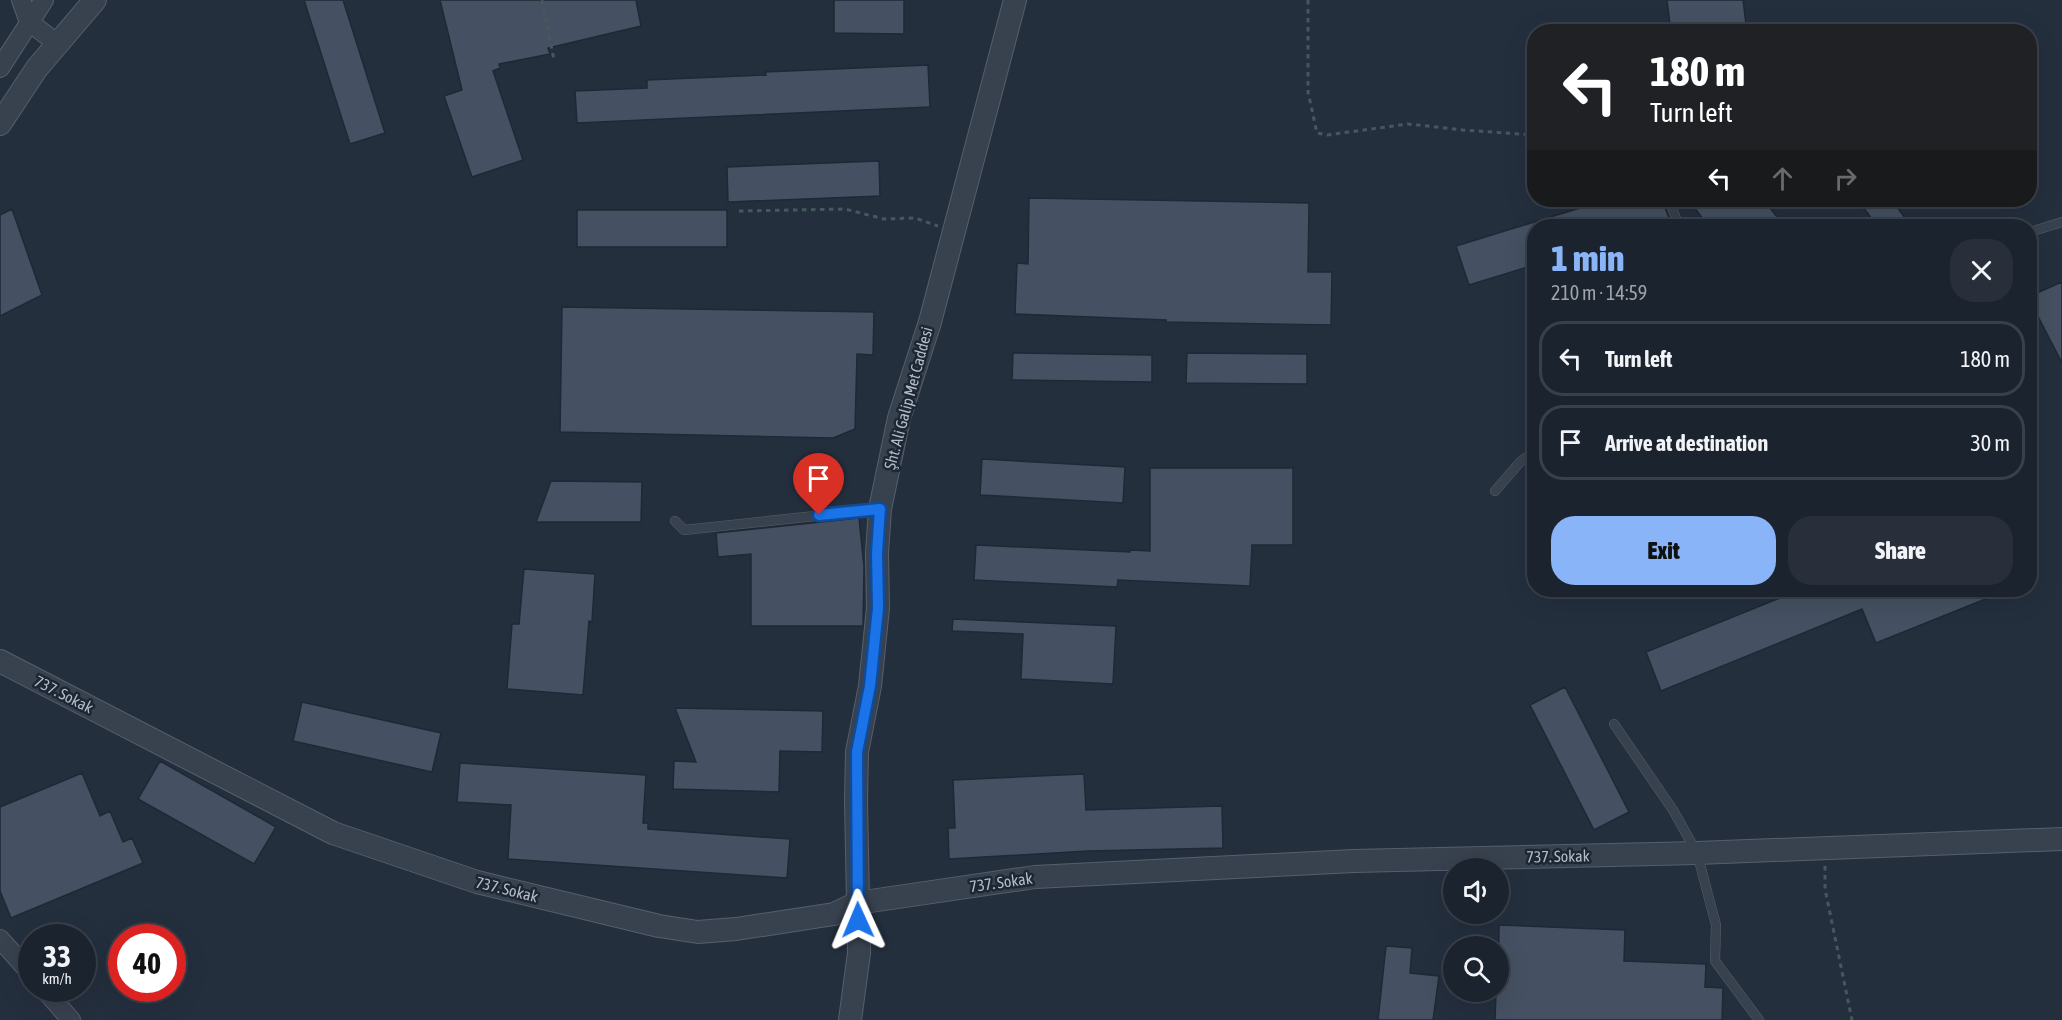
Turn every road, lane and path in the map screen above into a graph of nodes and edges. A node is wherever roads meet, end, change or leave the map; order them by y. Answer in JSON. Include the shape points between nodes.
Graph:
{"nodes":[{"id":1,"x":21,"y":0,"type":"edge"},
{"id":2,"x":44,"y":0,"type":"edge"},
{"id":3,"x":94,"y":0,"type":"edge"},
{"id":4,"x":542,"y":0,"type":"edge"},
{"id":5,"x":1015,"y":0,"type":"edge"},
{"id":6,"x":1308,"y":0,"type":"edge"},
{"id":7,"x":29,"y":22,"type":"junction"},
{"id":8,"x":57,"y":44,"type":"junction"},
{"id":9,"x":554,"y":60,"type":"dead end"},
{"id":10,"x":0,"y":68,"type":"edge"},
{"id":11,"x":0,"y":124,"type":"edge"},
{"id":12,"x":1527,"y":135,"type":"edge"},
{"id":13,"x":739,"y":212,"type":"dead end"},
{"id":14,"x":2062,"y":222,"type":"edge"},
{"id":15,"x":2037,"y":230,"type":"edge"},
{"id":16,"x":954,"y":231,"type":"junction"},
{"id":17,"x":1527,"y":457,"type":"edge"},
{"id":18,"x":1495,"y":491,"type":"dead end"},
{"id":19,"x":880,"y":509,"type":"junction"},
{"id":20,"x":675,"y":521,"type":"dead end"},
{"id":21,"x":0,"y":661,"type":"edge"},
{"id":22,"x":1614,"y":724,"type":"dead end"},
{"id":23,"x":2062,"y":839,"type":"edge"},
{"id":24,"x":1824,"y":848,"type":"junction"},
{"id":25,"x":1696,"y":853,"type":"junction"},
{"id":26,"x":857,"y":903,"type":"junction"},
{"id":27,"x":0,"y":939,"type":"edge"},
{"id":28,"x":18,"y":959,"type":"edge"},
{"id":29,"x":55,"y":1002,"type":"edge"},
{"id":30,"x":71,"y":1020,"type":"edge"},
{"id":31,"x":850,"y":1020,"type":"edge"},
{"id":32,"x":1759,"y":1020,"type":"edge"},
{"id":33,"x":1852,"y":1020,"type":"edge"}],
"edges":[{"from":1,"to":7,"type":"street"},
{"from":2,"to":7,"type":"street"},
{"from":3,"to":8,"type":"street"},
{"from":4,"to":9,"type":"path"},
{"from":5,"to":16,"type":"street","name":"Şht. Ali Galip Met Caddesi"},
{"from":6,"to":12,"type":"path","via":[[1308,92],[1317,133],[1408,124]]},
{"from":7,"to":8,"type":"street"},
{"from":7,"to":10,"type":"street"},
{"from":8,"to":11,"type":"street"},
{"from":13,"to":16,"type":"path","via":[[844,209],[884,219],[915,218]]},
{"from":14,"to":15,"type":"lane"},
{"from":16,"to":19,"type":"street","name":"Şht. Ali Galip Met Caddesi","via":[[899,418]]},
{"from":17,"to":18,"type":"lane"},
{"from":19,"to":20,"type":"lane","via":[[684,530]]},
{"from":19,"to":26,"type":"street","name":"Şht. Ali Galip Met Caddesi","via":[[878,608],[870,686],[857,752]]},
{"from":21,"to":26,"type":"street","name":"737. Sokak","via":[[333,833],[477,882],[699,932],[834,914]]},
{"from":22,"to":25,"type":"lane","via":[[1673,810]]},
{"from":23,"to":24,"type":"street","name":"737. Sokak"},
{"from":24,"to":25,"type":"street","name":"737. Sokak"},
{"from":24,"to":33,"type":"path","via":[[1825,889]]},
{"from":25,"to":26,"type":"street","name":"737. Sokak","via":[[1354,861],[1035,877]]},
{"from":25,"to":32,"type":"lane","via":[[1716,925],[1715,960]]},
{"from":26,"to":31,"type":"street","name":"Şht. Ali Galip Met Caddesi","via":[[859,953]]},
{"from":27,"to":28,"type":"street"},
{"from":29,"to":30,"type":"street"}]}
